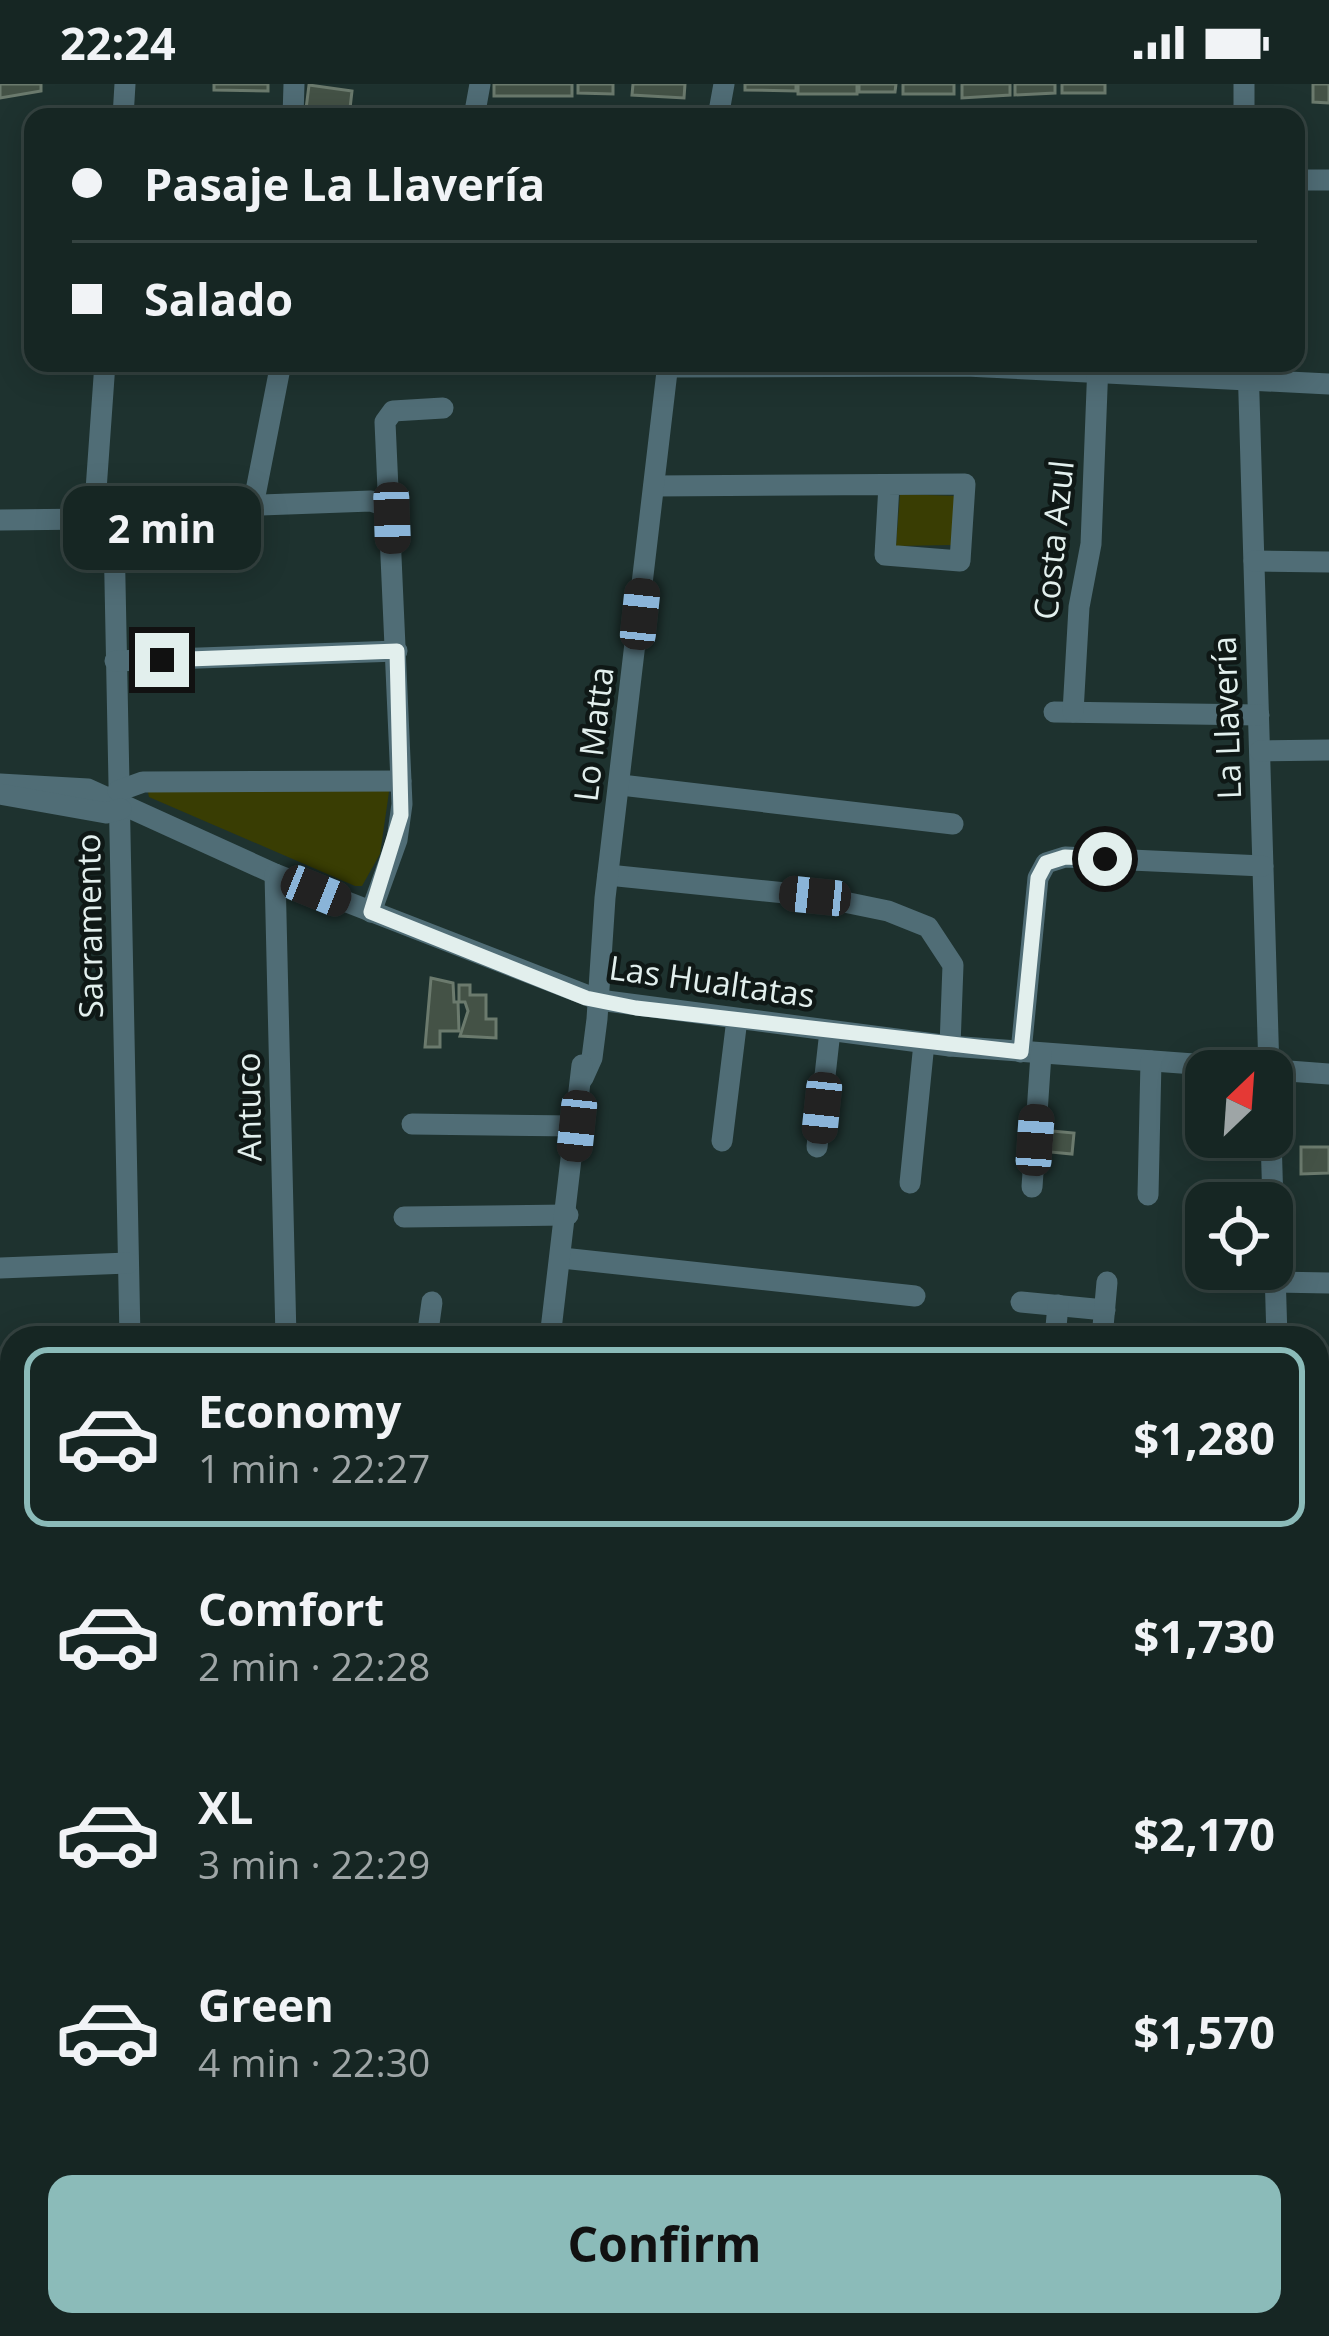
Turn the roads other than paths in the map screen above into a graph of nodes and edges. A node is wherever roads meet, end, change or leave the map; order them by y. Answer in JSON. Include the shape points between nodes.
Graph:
{"nodes":[{"id":1,"x":104,"y":372,"type":"edge"},
{"id":2,"x":279,"y":372,"type":"edge"},
{"id":3,"x":667,"y":372,"type":"edge"},
{"id":4,"x":1098,"y":372,"type":"edge"},
{"id":5,"x":1248,"y":372,"type":"edge"},
{"id":6,"x":1329,"y":384,"type":"edge"},
{"id":7,"x":443,"y":408,"type":"dead end"},
{"id":8,"x":889,"y":485,"type":"junction"},
{"id":9,"x":654,"y":486,"type":"junction"},
{"id":10,"x":253,"y":506,"type":"junction"},
{"id":11,"x":386,"y":506,"type":"junction"},
{"id":12,"x":105,"y":515,"type":"junction"},
{"id":13,"x":0,"y":520,"type":"edge"},
{"id":14,"x":1254,"y":561,"type":"junction"},
{"id":15,"x":1329,"y":562,"type":"edge"},
{"id":16,"x":397,"y":651,"type":"junction"},
{"id":17,"x":115,"y":662,"type":"junction"},
{"id":18,"x":1258,"y":715,"type":"junction"},
{"id":19,"x":1329,"y":750,"type":"edge"},
{"id":20,"x":1260,"y":751,"type":"junction"},
{"id":21,"x":401,"y":781,"type":"junction"},
{"id":22,"x":0,"y":784,"type":"edge"},
{"id":23,"x":621,"y":784,"type":"junction"},
{"id":24,"x":0,"y":794,"type":"edge"},
{"id":25,"x":119,"y":800,"type":"junction"},
{"id":26,"x":953,"y":824,"type":"dead end"},
{"id":27,"x":1263,"y":866,"type":"junction"},
{"id":28,"x":275,"y":874,"type":"junction"},
{"id":29,"x":607,"y":887,"type":"junction"},
{"id":30,"x":371,"y":912,"type":"junction"},
{"id":31,"x":593,"y":999,"type":"junction"},
{"id":32,"x":737,"y":1019,"type":"junction"},
{"id":33,"x":830,"y":1031,"type":"junction"},
{"id":34,"x":923,"y":1042,"type":"junction"},
{"id":35,"x":950,"y":1046,"type":"junction"},
{"id":36,"x":1268,"y":1050,"type":"edge"},
{"id":37,"x":1031,"y":1053,"type":"junction"},
{"id":38,"x":1151,"y":1061,"type":"junction"},
{"id":39,"x":1185,"y":1064,"type":"edge"},
{"id":40,"x":1293,"y":1072,"type":"edge"},
{"id":41,"x":1329,"y":1074,"type":"edge"},
{"id":42,"x":412,"y":1124,"type":"dead end"},
{"id":43,"x":577,"y":1126,"type":"junction"},
{"id":44,"x":722,"y":1141,"type":"dead end"},
{"id":45,"x":818,"y":1147,"type":"dead end"},
{"id":46,"x":910,"y":1183,"type":"dead end"},
{"id":47,"x":1032,"y":1187,"type":"dead end"},
{"id":48,"x":1148,"y":1195,"type":"dead end"},
{"id":49,"x":568,"y":1216,"type":"junction"},
{"id":50,"x":404,"y":1217,"type":"dead end"},
{"id":51,"x":562,"y":1258,"type":"junction"},
{"id":52,"x":128,"y":1263,"type":"junction"},
{"id":53,"x":0,"y":1268,"type":"edge"},
{"id":54,"x":1107,"y":1282,"type":"dead end"},
{"id":55,"x":1293,"y":1282,"type":"edge"},
{"id":56,"x":1329,"y":1283,"type":"edge"},
{"id":57,"x":1275,"y":1290,"type":"edge"},
{"id":58,"x":915,"y":1296,"type":"dead end"},
{"id":59,"x":432,"y":1302,"type":"dead end"},
{"id":60,"x":1021,"y":1302,"type":"dead end"},
{"id":61,"x":1058,"y":1305,"type":"junction"},
{"id":62,"x":1105,"y":1310,"type":"junction"},
{"id":63,"x":130,"y":1326,"type":"edge"},
{"id":64,"x":286,"y":1326,"type":"edge"},
{"id":65,"x":429,"y":1326,"type":"edge"},
{"id":66,"x":552,"y":1326,"type":"edge"},
{"id":67,"x":1056,"y":1326,"type":"edge"},
{"id":68,"x":1103,"y":1326,"type":"edge"},
{"id":69,"x":1277,"y":1326,"type":"edge"}],
"edges":[{"from":1,"to":12,"type":"street","name":"Sacramento","via":[[96,490]]},
{"from":2,"to":10,"type":"street"},
{"from":3,"to":9,"type":"street","name":"Lo Matta"},
{"from":4,"to":18,"type":"street","name":"Costa Azul","via":[[1091,544],[1064,712]]},
{"from":5,"to":6,"type":"street"},
{"from":5,"to":14,"type":"street","name":"La Llavería"},
{"from":7,"to":11,"type":"street","via":[[393,411],[385,422]]},
{"from":8,"to":8,"type":"street","via":[[885,555],[960,561],[965,484]]},
{"from":8,"to":9,"type":"street"},
{"from":9,"to":23,"type":"street","name":"Lo Matta"},
{"from":10,"to":11,"type":"street"},
{"from":10,"to":12,"type":"street"},
{"from":11,"to":16,"type":"street"},
{"from":12,"to":13,"type":"street"},
{"from":12,"to":17,"type":"street","name":"Sacramento","via":[[114,532]]},
{"from":14,"to":15,"type":"street"},
{"from":14,"to":18,"type":"street","name":"La Llavería"},
{"from":16,"to":17,"type":"street"},
{"from":16,"to":21,"type":"street"},
{"from":17,"to":25,"type":"street","name":"Sacramento"},
{"from":18,"to":20,"type":"street","name":"La Llavería"},
{"from":19,"to":20,"type":"street"},
{"from":20,"to":27,"type":"street","name":"La Llavería"},
{"from":21,"to":25,"type":"street","name":"Las Hualtatas","via":[[143,782]]},
{"from":21,"to":30,"type":"street","via":[[397,840]]},
{"from":22,"to":25,"type":"street","name":"Las Hualtatas","via":[[65,784]]},
{"from":23,"to":26,"type":"street"},
{"from":23,"to":29,"type":"street","name":"Lo Matta"},
{"from":24,"to":25,"type":"street","name":"Las Hualtatas","via":[[106,813]]},
{"from":25,"to":28,"type":"street","name":"Las Hualtatas"},
{"from":25,"to":52,"type":"street","name":"Sacramento"},
{"from":27,"to":36,"type":"street","name":"La Llavería"},
{"from":27,"to":37,"type":"street","via":[[1065,857],[1046,863],[1038,878]]},
{"from":28,"to":30,"type":"street","name":"Las Hualtatas"},
{"from":28,"to":64,"type":"street","name":"Antuco"},
{"from":29,"to":31,"type":"street","name":"Lo Matta"},
{"from":29,"to":35,"type":"street","via":[[815,896],[918,920],[953,965]]},
{"from":30,"to":31,"type":"street","name":"Las Hualtatas"},
{"from":31,"to":32,"type":"street","name":"Las Hualtatas"},
{"from":31,"to":43,"type":"street","name":"Lo Matta","via":[[592,1058]]},
{"from":32,"to":33,"type":"street","name":"Las Hualtatas"},
{"from":32,"to":44,"type":"street"},
{"from":33,"to":34,"type":"street","name":"Las Hualtatas"},
{"from":33,"to":45,"type":"street"},
{"from":34,"to":35,"type":"street","name":"Las Hualtatas"},
{"from":34,"to":46,"type":"street"},
{"from":35,"to":37,"type":"street","name":"Las Hualtatas"},
{"from":37,"to":38,"type":"street","name":"Las Hualtatas"},
{"from":37,"to":47,"type":"street"},
{"from":38,"to":39,"type":"street","name":"Las Hualtatas"},
{"from":38,"to":48,"type":"street"},
{"from":40,"to":41,"type":"street","name":"Las Hualtatas"},
{"from":42,"to":43,"type":"street"},
{"from":43,"to":49,"type":"street","name":"Lo Matta"},
{"from":49,"to":50,"type":"street"},
{"from":49,"to":51,"type":"street","name":"Lo Matta"},
{"from":51,"to":58,"type":"street"},
{"from":51,"to":66,"type":"street","name":"Lo Matta"},
{"from":52,"to":53,"type":"street"},
{"from":52,"to":63,"type":"street","name":"Sacramento"},
{"from":54,"to":62,"type":"street"},
{"from":55,"to":56,"type":"street"},
{"from":57,"to":69,"type":"street"},
{"from":59,"to":65,"type":"street"},
{"from":60,"to":61,"type":"street"},
{"from":61,"to":62,"type":"street"},
{"from":61,"to":67,"type":"street"},
{"from":62,"to":68,"type":"street"}]}
